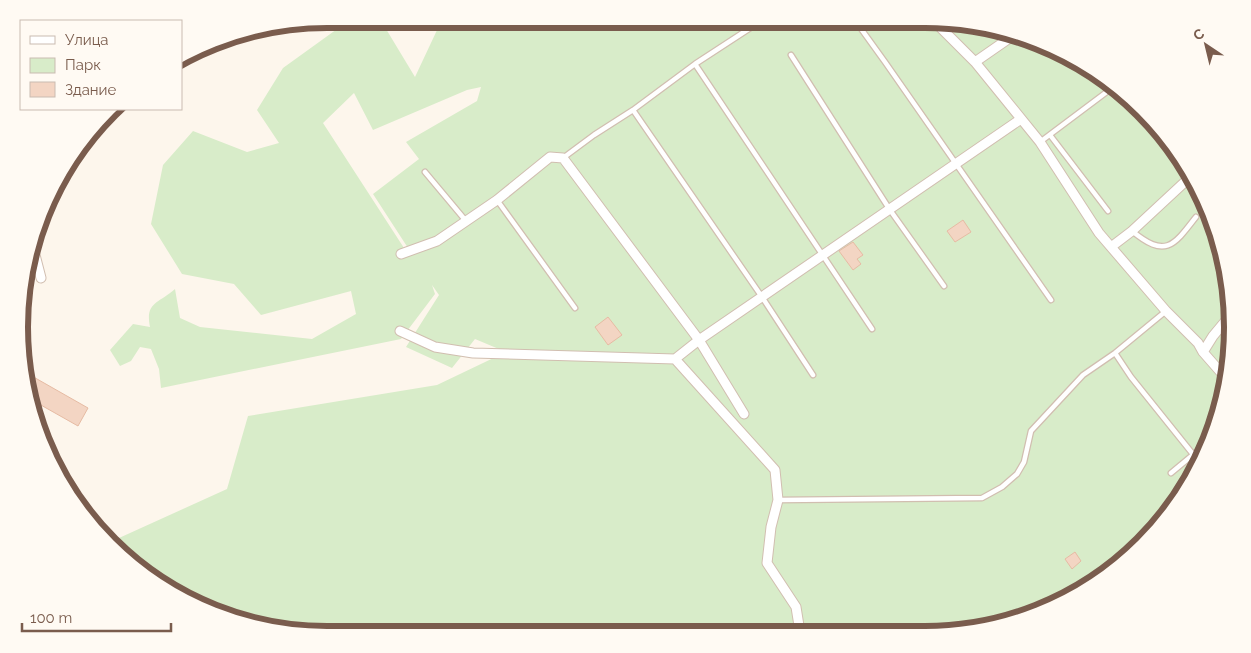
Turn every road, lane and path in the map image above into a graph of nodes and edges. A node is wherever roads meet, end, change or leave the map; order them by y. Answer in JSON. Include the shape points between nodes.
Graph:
{"nodes":[{"id":1,"x":750,"y":28,"type":"edge"},
{"id":2,"x":860,"y":28,"type":"edge"},
{"id":3,"x":944,"y":28,"type":"edge"},
{"id":4,"x":1008,"y":39,"type":"edge"},
{"id":5,"x":791,"y":55,"type":"dead end"},
{"id":6,"x":976,"y":62,"type":"junction"},
{"id":7,"x":695,"y":64,"type":"junction"},
{"id":8,"x":1108,"y":91,"type":"dead end"},
{"id":9,"x":633,"y":110,"type":"junction"},
{"id":10,"x":1021,"y":119,"type":"junction"},
{"id":11,"x":1050,"y":135,"type":"junction"},
{"id":12,"x":1040,"y":142,"type":"junction"},
{"id":13,"x":563,"y":158,"type":"junction"},
{"id":14,"x":956,"y":164,"type":"junction"},
{"id":15,"x":425,"y":172,"type":"dead end"},
{"id":16,"x":1186,"y":181,"type":"edge"},
{"id":17,"x":497,"y":200,"type":"junction"},
{"id":18,"x":890,"y":210,"type":"junction"},
{"id":19,"x":1108,"y":211,"type":"dead end"},
{"id":20,"x":1196,"y":217,"type":"dead end"},
{"id":21,"x":466,"y":221,"type":"junction"},
{"id":22,"x":1132,"y":231,"type":"junction"},
{"id":23,"x":1111,"y":247,"type":"junction"},
{"id":24,"x":401,"y":254,"type":"dead end"},
{"id":25,"x":824,"y":255,"type":"junction"},
{"id":26,"x":36,"y":258,"type":"edge"},
{"id":27,"x":41,"y":278,"type":"dead end"},
{"id":28,"x":944,"y":286,"type":"dead end"},
{"id":29,"x":762,"y":297,"type":"junction"},
{"id":30,"x":1051,"y":300,"type":"dead end"},
{"id":31,"x":575,"y":308,"type":"dead end"},
{"id":32,"x":1166,"y":311,"type":"junction"},
{"id":33,"x":1224,"y":323,"type":"edge"},
{"id":34,"x":872,"y":329,"type":"dead end"},
{"id":35,"x":400,"y":330,"type":"dead end"},
{"id":36,"x":699,"y":340,"type":"junction"},
{"id":37,"x":1203,"y":352,"type":"junction"},
{"id":38,"x":1116,"y":353,"type":"junction"},
{"id":39,"x":675,"y":359,"type":"junction"},
{"id":40,"x":1220,"y":372,"type":"edge"},
{"id":41,"x":813,"y":375,"type":"dead end"},
{"id":42,"x":744,"y":414,"type":"dead end"},
{"id":43,"x":1196,"y":451,"type":"edge"},
{"id":44,"x":1193,"y":454,"type":"junction"},
{"id":45,"x":1171,"y":473,"type":"dead end"},
{"id":46,"x":778,"y":500,"type":"junction"},
{"id":47,"x":799,"y":626,"type":"edge"}],
"edges":[{"from":1,"to":7,"type":"lane"},
{"from":2,"to":14,"type":"lane"},
{"from":3,"to":6,"type":"street"},
{"from":4,"to":6,"type":"street"},
{"from":5,"to":18,"type":"lane"},
{"from":6,"to":10,"type":"street"},
{"from":7,"to":9,"type":"lane"},
{"from":7,"to":25,"type":"lane"},
{"from":8,"to":11,"type":"lane"},
{"from":9,"to":13,"type":"lane"},
{"from":9,"to":29,"type":"lane"},
{"from":10,"to":12,"type":"street"},
{"from":10,"to":14,"type":"street"},
{"from":11,"to":12,"type":"lane"},
{"from":11,"to":19,"type":"lane"},
{"from":12,"to":23,"type":"street"},
{"from":13,"to":17,"type":"street","via":[[550,157]]},
{"from":13,"to":36,"type":"street"},
{"from":14,"to":18,"type":"street"},
{"from":14,"to":30,"type":"lane"},
{"from":15,"to":21,"type":"lane"},
{"from":16,"to":22,"type":"street"},
{"from":17,"to":21,"type":"street"},
{"from":17,"to":31,"type":"lane"},
{"from":18,"to":25,"type":"street"},
{"from":18,"to":28,"type":"lane"},
{"from":20,"to":22,"type":"lane","via":[[1180,238],[1162,247],[1144,241]]},
{"from":21,"to":24,"type":"street","via":[[437,241]]},
{"from":22,"to":23,"type":"street"},
{"from":23,"to":32,"type":"street"},
{"from":25,"to":29,"type":"street"},
{"from":25,"to":34,"type":"lane"},
{"from":26,"to":27,"type":"street"},
{"from":29,"to":36,"type":"street"},
{"from":29,"to":41,"type":"lane"},
{"from":32,"to":37,"type":"street"},
{"from":32,"to":38,"type":"lane"},
{"from":33,"to":37,"type":"street"},
{"from":35,"to":39,"type":"street","via":[[435,347],[473,353]]},
{"from":36,"to":39,"type":"street"},
{"from":36,"to":42,"type":"street"},
{"from":37,"to":40,"type":"street"},
{"from":38,"to":44,"type":"lane","via":[[1131,377]]},
{"from":38,"to":46,"type":"lane","via":[[1083,375],[1031,431],[1024,462],[1017,474],[982,498]]},
{"from":39,"to":46,"type":"street","via":[[775,470]]},
{"from":43,"to":44,"type":"lane"},
{"from":44,"to":45,"type":"lane"},
{"from":46,"to":47,"type":"street","via":[[767,564],[796,607]]}]}
